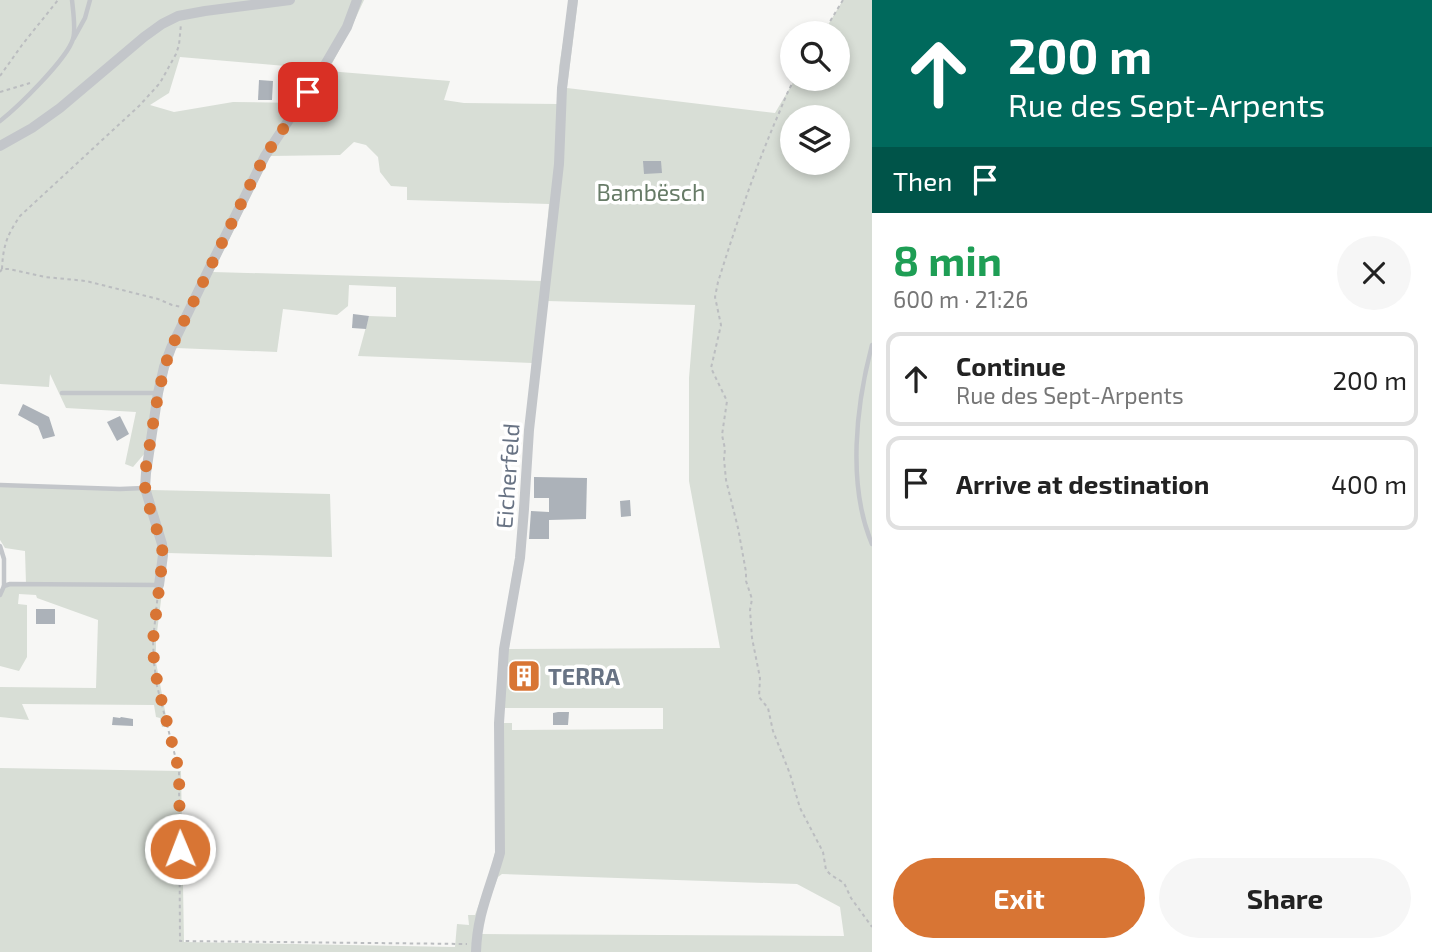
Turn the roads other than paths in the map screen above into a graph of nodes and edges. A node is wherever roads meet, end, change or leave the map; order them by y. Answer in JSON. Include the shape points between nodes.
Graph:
{"nodes":[{"id":1,"x":72,"y":0,"type":"edge"},
{"id":2,"x":90,"y":0,"type":"edge"},
{"id":3,"x":290,"y":0,"type":"edge"},
{"id":4,"x":357,"y":0,"type":"edge"},
{"id":5,"x":573,"y":0,"type":"edge"},
{"id":6,"x":74,"y":38,"type":"junction"},
{"id":7,"x":0,"y":121,"type":"edge"},
{"id":8,"x":0,"y":146,"type":"edge"},
{"id":9,"x":872,"y":345,"type":"edge"},
{"id":10,"x":62,"y":393,"type":"dead end"},
{"id":11,"x":158,"y":393,"type":"junction"},
{"id":12,"x":0,"y":485,"type":"edge"},
{"id":13,"x":145,"y":488,"type":"junction"},
{"id":14,"x":872,"y":544,"type":"edge"},
{"id":15,"x":0,"y":546,"type":"edge"},
{"id":16,"x":159,"y":585,"type":"joint"},
{"id":17,"x":4,"y":586,"type":"junction"},
{"id":18,"x":0,"y":595,"type":"edge"},
{"id":19,"x":476,"y":948,"type":"edge"}],
"edges":[{"from":1,"to":6,"type":"lane"},
{"from":2,"to":6,"type":"lane"},
{"from":3,"to":8,"type":"street","via":[[178,16],[162,24],[60,108]]},
{"from":4,"to":11,"type":"street","via":[[322,71],[253,179],[171,348]]},
{"from":5,"to":19,"type":"street","name":"Eicherfeld","via":[[520,558],[504,649],[499,723],[500,853],[480,914]]},
{"from":6,"to":7,"type":"lane","via":[[38,84]]},
{"from":9,"to":14,"type":"lane","via":[[856,449],[862,513]]},
{"from":10,"to":11,"type":"lane"},
{"from":11,"to":13,"type":"street"},
{"from":12,"to":13,"type":"lane"},
{"from":13,"to":16,"type":"street","via":[[162,544]]},
{"from":15,"to":17,"type":"lane"},
{"from":16,"to":17,"type":"lane"},
{"from":17,"to":18,"type":"lane"}]}
